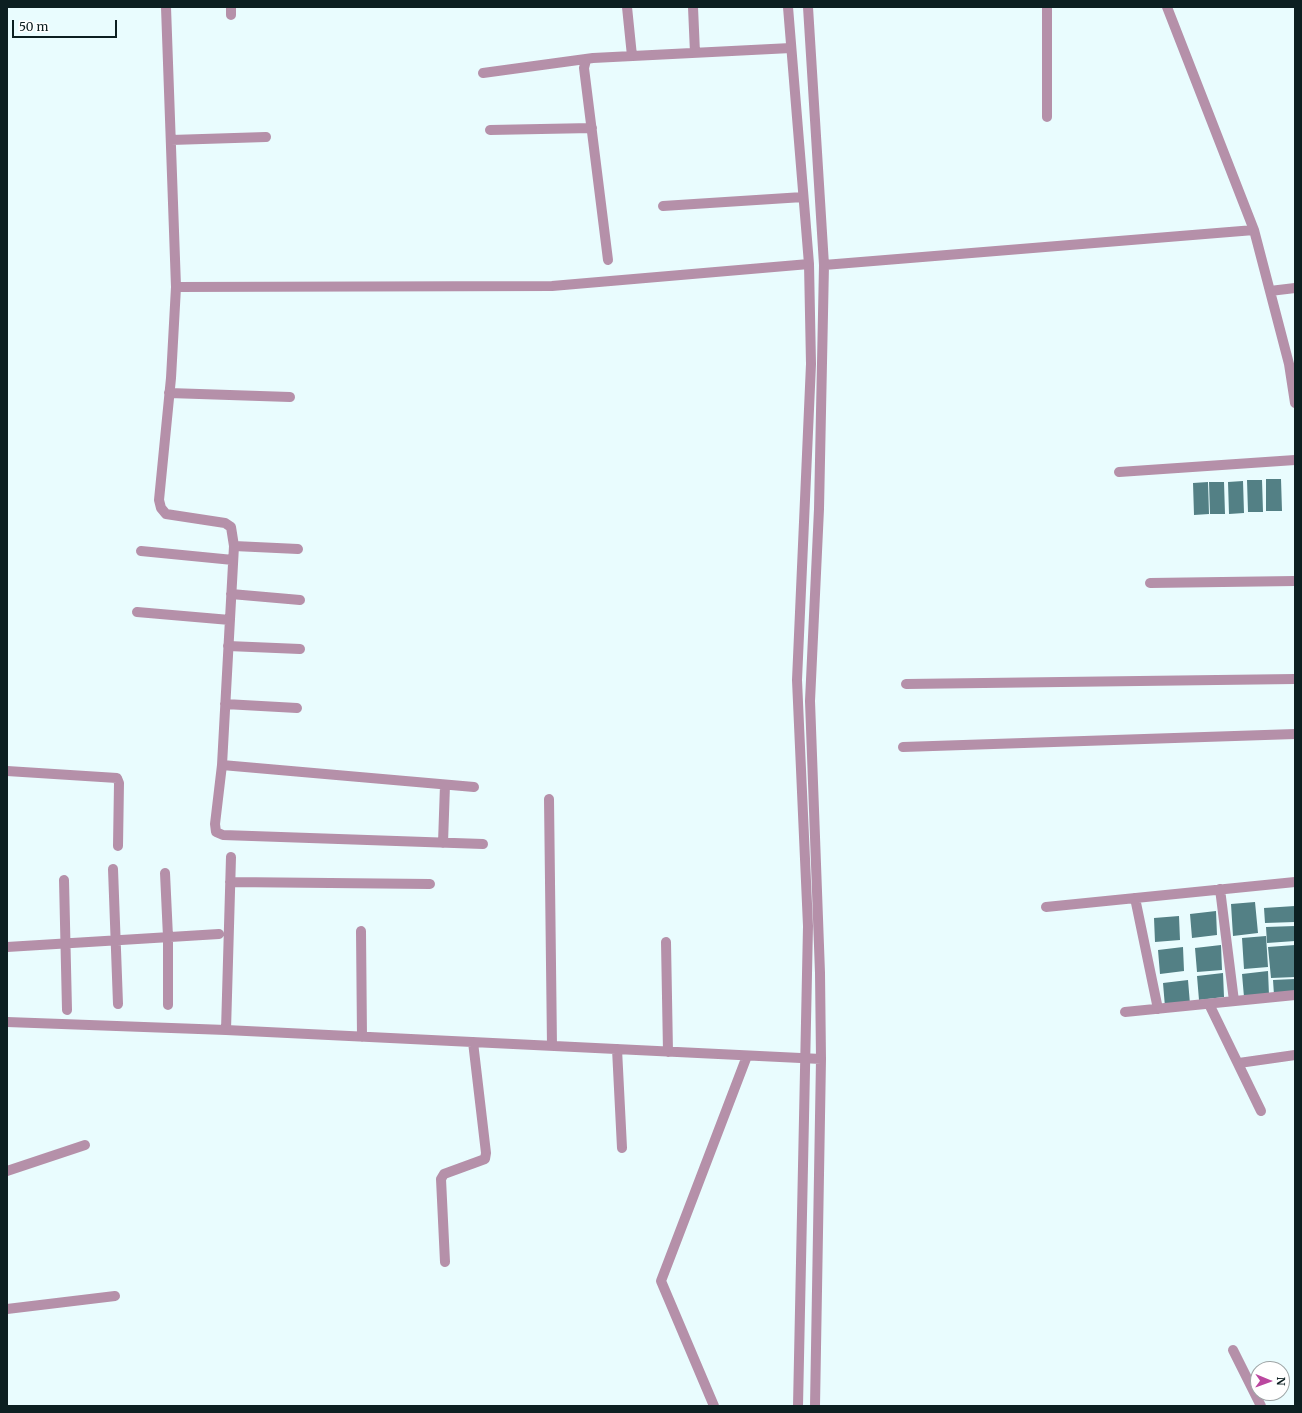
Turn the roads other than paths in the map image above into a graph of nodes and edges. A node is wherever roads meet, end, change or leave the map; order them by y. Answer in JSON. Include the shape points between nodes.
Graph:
{"nodes":[{"id":1,"x":166,"y":7,"type":"edge"},
{"id":2,"x":627,"y":7,"type":"edge"},
{"id":3,"x":693,"y":7,"type":"edge"},
{"id":4,"x":788,"y":7,"type":"edge"},
{"id":5,"x":808,"y":7,"type":"edge"},
{"id":6,"x":1047,"y":7,"type":"edge"},
{"id":7,"x":1167,"y":7,"type":"edge"},
{"id":8,"x":791,"y":48,"type":"junction"},
{"id":9,"x":695,"y":53,"type":"junction"},
{"id":10,"x":632,"y":56,"type":"junction"},
{"id":11,"x":586,"y":60,"type":"junction"},
{"id":12,"x":483,"y":73,"type":"dead end"},
{"id":13,"x":1047,"y":117,"type":"dead end"},
{"id":14,"x":592,"y":128,"type":"junction"},
{"id":15,"x":490,"y":130,"type":"dead end"},
{"id":16,"x":266,"y":138,"type":"dead end"},
{"id":17,"x":171,"y":140,"type":"junction"},
{"id":18,"x":803,"y":197,"type":"junction"},
{"id":19,"x":663,"y":206,"type":"dead end"},
{"id":20,"x":1254,"y":230,"type":"junction"},
{"id":21,"x":608,"y":260,"type":"dead end"},
{"id":22,"x":809,"y":264,"type":"junction"},
{"id":23,"x":824,"y":265,"type":"junction"},
{"id":24,"x":176,"y":287,"type":"junction"},
{"id":25,"x":1295,"y":288,"type":"edge"},
{"id":26,"x":1270,"y":290,"type":"junction"},
{"id":27,"x":1293,"y":381,"type":"edge"},
{"id":28,"x":169,"y":393,"type":"junction"},
{"id":29,"x":290,"y":398,"type":"dead end"},
{"id":30,"x":1295,"y":403,"type":"edge"},
{"id":31,"x":1295,"y":460,"type":"edge"},
{"id":32,"x":1119,"y":472,"type":"dead end"},
{"id":33,"x":234,"y":546,"type":"junction"},
{"id":34,"x":298,"y":549,"type":"dead end"},
{"id":35,"x":141,"y":551,"type":"dead end"},
{"id":36,"x":233,"y":560,"type":"junction"},
{"id":37,"x":1295,"y":581,"type":"edge"},
{"id":38,"x":1150,"y":584,"type":"dead end"},
{"id":39,"x":231,"y":594,"type":"junction"},
{"id":40,"x":300,"y":600,"type":"dead end"},
{"id":41,"x":137,"y":612,"type":"dead end"},
{"id":42,"x":230,"y":620,"type":"junction"},
{"id":43,"x":228,"y":646,"type":"junction"},
{"id":44,"x":300,"y":649,"type":"dead end"},
{"id":45,"x":1295,"y":679,"type":"edge"},
{"id":46,"x":906,"y":684,"type":"dead end"},
{"id":47,"x":225,"y":704,"type":"junction"},
{"id":48,"x":297,"y":708,"type":"dead end"},
{"id":49,"x":1295,"y":734,"type":"edge"},
{"id":50,"x":903,"y":747,"type":"dead end"},
{"id":51,"x":222,"y":765,"type":"junction"},
{"id":52,"x":7,"y":771,"type":"edge"},
{"id":53,"x":445,"y":785,"type":"junction"},
{"id":54,"x":474,"y":787,"type":"dead end"},
{"id":55,"x":549,"y":800,"type":"dead end"},
{"id":56,"x":443,"y":843,"type":"junction"},
{"id":57,"x":483,"y":844,"type":"dead end"},
{"id":58,"x":118,"y":846,"type":"dead end"},
{"id":59,"x":231,"y":857,"type":"dead end"},
{"id":60,"x":113,"y":869,"type":"dead end"},
{"id":61,"x":165,"y":873,"type":"dead end"},
{"id":62,"x":64,"y":880,"type":"dead end"},
{"id":63,"x":230,"y":882,"type":"junction"},
{"id":64,"x":1295,"y":882,"type":"edge"},
{"id":65,"x":430,"y":884,"type":"dead end"},
{"id":66,"x":1220,"y":889,"type":"junction"},
{"id":67,"x":1135,"y":898,"type":"junction"},
{"id":68,"x":1046,"y":907,"type":"dead end"},
{"id":69,"x":361,"y":931,"type":"dead end"},
{"id":70,"x":219,"y":934,"type":"dead end"},
{"id":71,"x":168,"y":937,"type":"junction"},
{"id":72,"x":114,"y":940,"type":"junction"},
{"id":73,"x":666,"y":942,"type":"dead end"},
{"id":74,"x":65,"y":943,"type":"junction"},
{"id":75,"x":7,"y":947,"type":"edge"},
{"id":76,"x":1295,"y":995,"type":"edge"},
{"id":77,"x":1234,"y":1001,"type":"junction"},
{"id":78,"x":118,"y":1004,"type":"dead end"},
{"id":79,"x":1209,"y":1004,"type":"junction"},
{"id":80,"x":168,"y":1006,"type":"dead end"},
{"id":81,"x":1158,"y":1009,"type":"junction"},
{"id":82,"x":67,"y":1010,"type":"dead end"},
{"id":83,"x":1125,"y":1012,"type":"dead end"},
{"id":84,"x":7,"y":1022,"type":"edge"},
{"id":85,"x":226,"y":1030,"type":"junction"},
{"id":86,"x":362,"y":1037,"type":"junction"},
{"id":87,"x":473,"y":1042,"type":"junction"},
{"id":88,"x":552,"y":1046,"type":"junction"},
{"id":89,"x":616,"y":1049,"type":"junction"},
{"id":90,"x":668,"y":1052,"type":"junction"},
{"id":91,"x":1295,"y":1055,"type":"edge"},
{"id":92,"x":747,"y":1056,"type":"junction"},
{"id":93,"x":805,"y":1057,"type":"junction"},
{"id":94,"x":821,"y":1059,"type":"junction"},
{"id":95,"x":1239,"y":1063,"type":"junction"},
{"id":96,"x":1261,"y":1111,"type":"dead end"},
{"id":97,"x":85,"y":1145,"type":"dead end"},
{"id":98,"x":622,"y":1148,"type":"dead end"},
{"id":99,"x":7,"y":1171,"type":"edge"},
{"id":100,"x":445,"y":1262,"type":"dead end"},
{"id":101,"x":115,"y":1296,"type":"dead end"},
{"id":102,"x":7,"y":1309,"type":"edge"},
{"id":103,"x":1234,"y":1350,"type":"dead end"},
{"id":104,"x":714,"y":1406,"type":"edge"},
{"id":105,"x":798,"y":1406,"type":"edge"},
{"id":106,"x":815,"y":1406,"type":"edge"},
{"id":107,"x":1261,"y":1406,"type":"edge"}],
"edges":[{"from":1,"to":17,"type":"street"},
{"from":2,"to":10,"type":"street"},
{"from":3,"to":9,"type":"street"},
{"from":4,"to":8,"type":"street"},
{"from":5,"to":23,"type":"street"},
{"from":6,"to":13,"type":"street"},
{"from":7,"to":20,"type":"street"},
{"from":8,"to":9,"type":"street"},
{"from":8,"to":18,"type":"street"},
{"from":9,"to":10,"type":"street"},
{"from":10,"to":11,"type":"street"},
{"from":11,"to":12,"type":"street"},
{"from":11,"to":14,"type":"street","via":[[584,68]]},
{"from":14,"to":15,"type":"street"},
{"from":14,"to":21,"type":"street"},
{"from":16,"to":17,"type":"street"},
{"from":17,"to":24,"type":"street"},
{"from":18,"to":19,"type":"street"},
{"from":18,"to":22,"type":"street"},
{"from":20,"to":23,"type":"street"},
{"from":20,"to":26,"type":"street"},
{"from":22,"to":24,"type":"street","via":[[552,286]]},
{"from":22,"to":93,"type":"street","via":[[811,370],[797,680],[808,915]]},
{"from":23,"to":94,"type":"street","via":[[819,509],[810,700]]},
{"from":24,"to":28,"type":"street"},
{"from":25,"to":26,"type":"street"},
{"from":26,"to":27,"type":"street"},
{"from":27,"to":30,"type":"street"},
{"from":28,"to":29,"type":"street"},
{"from":28,"to":33,"type":"street","via":[[159,500],[161,508],[166,514],[225,523],[231,527]]},
{"from":31,"to":32,"type":"street"},
{"from":33,"to":34,"type":"street"},
{"from":33,"to":36,"type":"street"},
{"from":35,"to":36,"type":"street"},
{"from":36,"to":39,"type":"street"},
{"from":37,"to":38,"type":"street"},
{"from":39,"to":40,"type":"street"},
{"from":39,"to":42,"type":"street"},
{"from":41,"to":42,"type":"street"},
{"from":42,"to":43,"type":"street"},
{"from":43,"to":44,"type":"street"},
{"from":43,"to":47,"type":"street"},
{"from":45,"to":46,"type":"street"},
{"from":47,"to":48,"type":"street"},
{"from":47,"to":51,"type":"street"},
{"from":49,"to":50,"type":"street"},
{"from":51,"to":53,"type":"street"},
{"from":51,"to":56,"type":"street","via":[[215,824],[216,832],[223,835]]},
{"from":52,"to":58,"type":"street","via":[[117,778]]},
{"from":53,"to":54,"type":"street"},
{"from":53,"to":56,"type":"street"},
{"from":55,"to":88,"type":"street"},
{"from":56,"to":57,"type":"street"},
{"from":59,"to":63,"type":"street"},
{"from":60,"to":72,"type":"street"},
{"from":61,"to":71,"type":"street"},
{"from":62,"to":74,"type":"street"},
{"from":63,"to":65,"type":"street"},
{"from":63,"to":85,"type":"street"},
{"from":64,"to":66,"type":"street"},
{"from":66,"to":67,"type":"street"},
{"from":66,"to":77,"type":"street"},
{"from":67,"to":68,"type":"street"},
{"from":67,"to":81,"type":"street"},
{"from":69,"to":86,"type":"street"},
{"from":70,"to":71,"type":"street"},
{"from":71,"to":72,"type":"street"},
{"from":71,"to":80,"type":"street"},
{"from":72,"to":74,"type":"street"},
{"from":72,"to":78,"type":"street"},
{"from":73,"to":90,"type":"street"},
{"from":74,"to":75,"type":"street"},
{"from":74,"to":82,"type":"street"},
{"from":76,"to":77,"type":"street"},
{"from":77,"to":79,"type":"street"},
{"from":79,"to":81,"type":"street"},
{"from":79,"to":95,"type":"street"},
{"from":81,"to":83,"type":"street"},
{"from":84,"to":85,"type":"street"},
{"from":85,"to":86,"type":"street"},
{"from":86,"to":87,"type":"street"},
{"from":87,"to":88,"type":"street"},
{"from":87,"to":100,"type":"street","via":[[486,1153],[485,1159],[444,1174],[441,1179]]},
{"from":88,"to":89,"type":"street"},
{"from":89,"to":90,"type":"street"},
{"from":89,"to":98,"type":"street"},
{"from":90,"to":92,"type":"street"},
{"from":91,"to":95,"type":"street"},
{"from":92,"to":93,"type":"street"},
{"from":92,"to":104,"type":"street","via":[[661,1281]]},
{"from":93,"to":94,"type":"street"},
{"from":93,"to":105,"type":"street"},
{"from":94,"to":106,"type":"street"},
{"from":95,"to":96,"type":"street"},
{"from":97,"to":99,"type":"street"},
{"from":101,"to":102,"type":"street"},
{"from":103,"to":107,"type":"street"}]}
